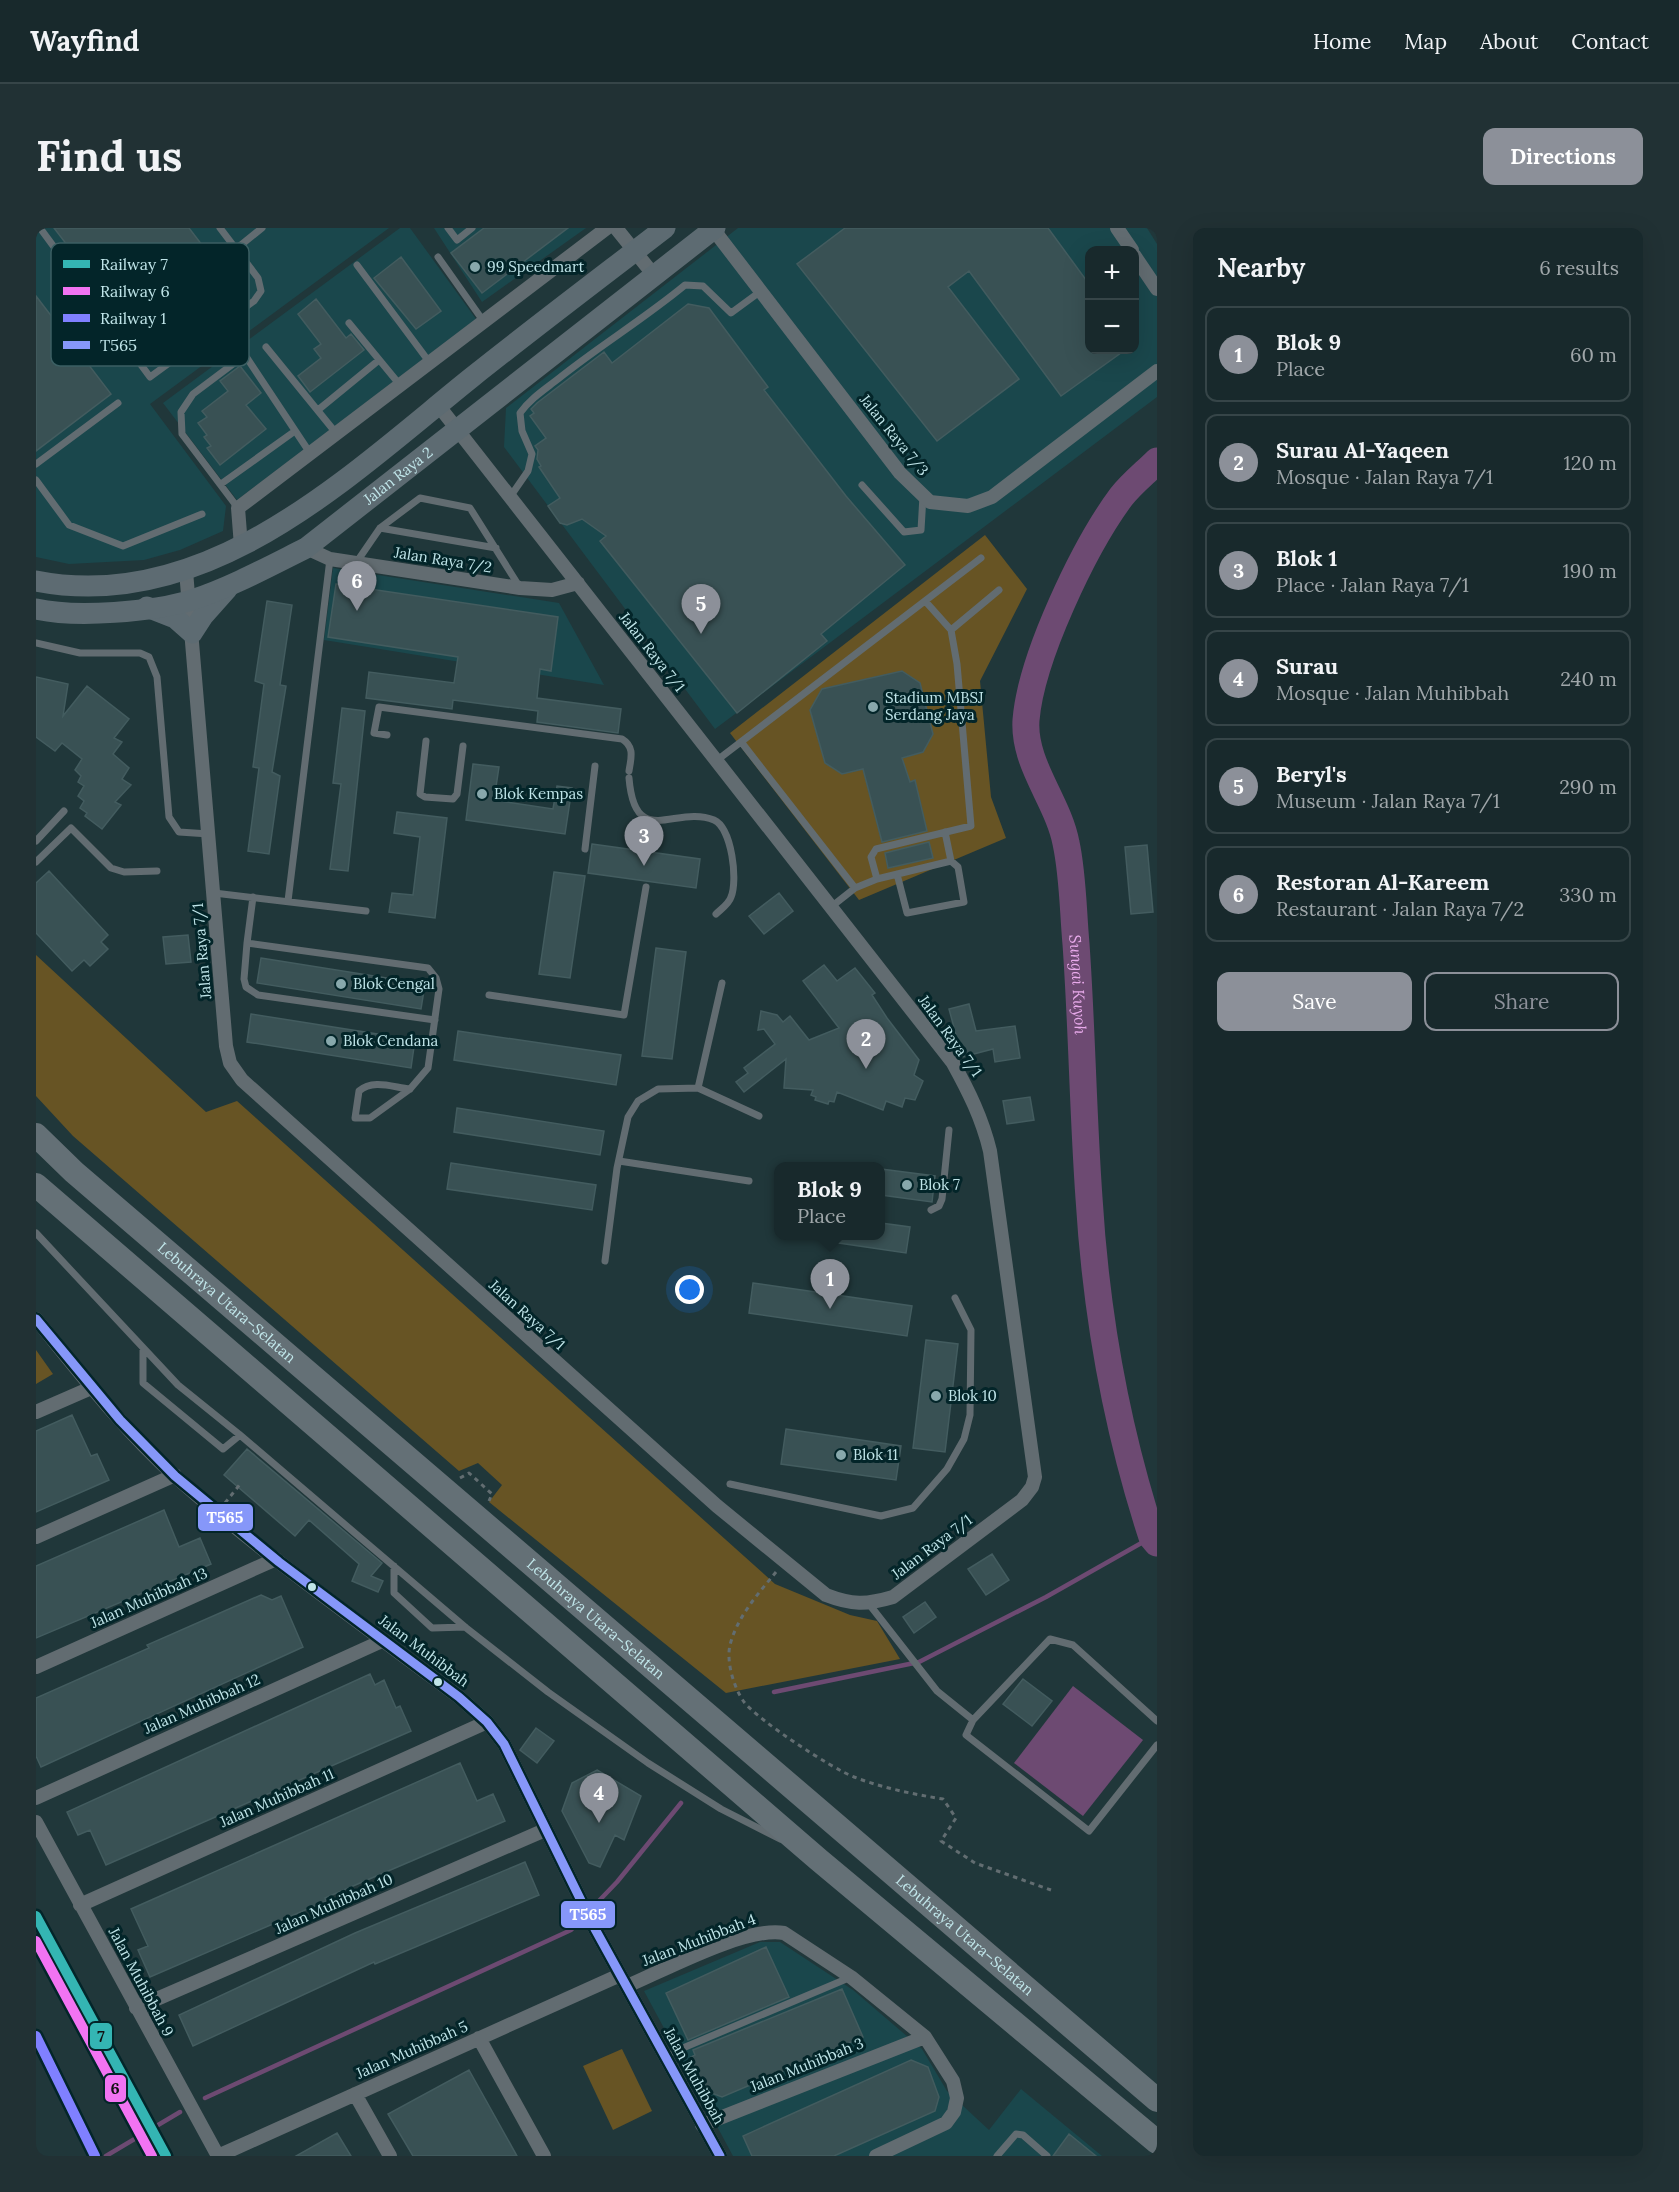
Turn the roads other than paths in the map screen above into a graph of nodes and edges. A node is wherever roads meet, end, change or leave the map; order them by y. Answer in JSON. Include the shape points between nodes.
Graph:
{"nodes":[{"id":1,"x":40,"y":228,"type":"edge"},
{"id":2,"x":220,"y":228,"type":"edge"},
{"id":3,"x":262,"y":228,"type":"edge"},
{"id":4,"x":448,"y":228,"type":"edge"},
{"id":5,"x":472,"y":228,"type":"edge"},
{"id":6,"x":607,"y":228,"type":"edge"},
{"id":7,"x":616,"y":228,"type":"edge"},
{"id":8,"x":665,"y":228,"type":"edge"},
{"id":9,"x":1117,"y":228,"type":"edge"},
{"id":10,"x":714,"y":229,"type":"edge"},
{"id":11,"x":51,"y":243,"type":"edge"},
{"id":12,"x":231,"y":243,"type":"edge"},
{"id":13,"x":243,"y":243,"type":"edge"},
{"id":14,"x":1129,"y":246,"type":"edge"},
{"id":15,"x":634,"y":251,"type":"junction"},
{"id":16,"x":438,"y":257,"type":"dead end"},
{"id":17,"x":1139,"y":262,"type":"edge"},
{"id":18,"x":357,"y":265,"type":"dead end"},
{"id":19,"x":249,"y":266,"type":"edge"},
{"id":20,"x":653,"y":274,"type":"junction"},
{"id":21,"x":1157,"y":289,"type":"edge"},
{"id":22,"x":761,"y":291,"type":"junction"},
{"id":23,"x":249,"y":305,"type":"edge"},
{"id":24,"x":484,"y":322,"type":"junction"},
{"id":25,"x":349,"y":323,"type":"dead end"},
{"id":26,"x":266,"y":347,"type":"dead end"},
{"id":27,"x":379,"y":360,"type":"junction"},
{"id":28,"x":249,"y":361,"type":"edge"},
{"id":29,"x":430,"y":363,"type":"junction"},
{"id":30,"x":142,"y":366,"type":"edge"},
{"id":31,"x":165,"y":366,"type":"edge"},
{"id":32,"x":230,"y":366,"type":"edge"},
{"id":33,"x":1157,"y":371,"type":"edge"},
{"id":34,"x":400,"y":385,"type":"junction"},
{"id":35,"x":117,"y":403,"type":"dead end"},
{"id":36,"x":438,"y":405,"type":"junction"},
{"id":37,"x":318,"y":410,"type":"junction"},
{"id":38,"x":458,"y":430,"type":"junction"},
{"id":39,"x":295,"y":431,"type":"junction"},
{"id":40,"x":336,"y":433,"type":"junction"},
{"id":41,"x":310,"y":453,"type":"junction"},
{"id":42,"x":36,"y":464,"type":"edge"},
{"id":43,"x":36,"y":480,"type":"edge"},
{"id":44,"x":221,"y":483,"type":"junction"},
{"id":45,"x":862,"y":485,"type":"dead end"},
{"id":46,"x":923,"y":496,"type":"junction"},
{"id":47,"x":510,"y":497,"type":"junction"},
{"id":48,"x":238,"y":508,"type":"junction"},
{"id":49,"x":202,"y":514,"type":"dead end"},
{"id":50,"x":380,"y":528,"type":"junction"},
{"id":51,"x":242,"y":546,"type":"junction"},
{"id":52,"x":306,"y":548,"type":"junction"},
{"id":53,"x":496,"y":548,"type":"junction"},
{"id":54,"x":981,"y":558,"type":"dead end"},
{"id":55,"x":330,"y":559,"type":"junction"},
{"id":56,"x":356,"y":563,"type":"junction"},
{"id":57,"x":186,"y":572,"type":"junction"},
{"id":58,"x":36,"y":581,"type":"edge"},
{"id":59,"x":578,"y":583,"type":"junction"},
{"id":60,"x":232,"y":584,"type":"junction"},
{"id":61,"x":520,"y":588,"type":"junction"},
{"id":62,"x":999,"y":590,"type":"dead end"},
{"id":63,"x":190,"y":600,"type":"junction"},
{"id":64,"x":926,"y":602,"type":"junction"},
{"id":65,"x":147,"y":607,"type":"junction"},
{"id":66,"x":36,"y":609,"type":"edge"},
{"id":67,"x":951,"y":630,"type":"junction"},
{"id":68,"x":192,"y":633,"type":"junction"},
{"id":69,"x":36,"y":643,"type":"edge"},
{"id":70,"x":387,"y":735,"type":"dead end"},
{"id":71,"x":426,"y":741,"type":"dead end"},
{"id":72,"x":742,"y":743,"type":"junction"},
{"id":73,"x":463,"y":746,"type":"dead end"},
{"id":74,"x":716,"y":761,"type":"junction"},
{"id":75,"x":596,"y":766,"type":"dead end"},
{"id":76,"x":64,"y":811,"type":"dead end"},
{"id":77,"x":945,"y":832,"type":"junction"},
{"id":78,"x":209,"y":834,"type":"junction"},
{"id":79,"x":36,"y":841,"type":"edge"},
{"id":80,"x":585,"y":849,"type":"dead end"},
{"id":81,"x":951,"y":861,"type":"junction"},
{"id":82,"x":36,"y":862,"type":"edge"},
{"id":83,"x":157,"y":871,"type":"dead end"},
{"id":84,"x":897,"y":874,"type":"junction"},
{"id":85,"x":877,"y":879,"type":"junction"},
{"id":86,"x":646,"y":887,"type":"dead end"},
{"id":87,"x":855,"y":888,"type":"junction"},
{"id":88,"x":214,"y":893,"type":"junction"},
{"id":89,"x":253,"y":897,"type":"junction"},
{"id":90,"x":288,"y":901,"type":"junction"},
{"id":91,"x":831,"y":907,"type":"junction"},
{"id":92,"x":366,"y":911,"type":"dead end"},
{"id":93,"x":716,"y":914,"type":"dead end"},
{"id":94,"x":247,"y":943,"type":"junction"},
{"id":95,"x":722,"y":983,"type":"dead end"},
{"id":96,"x":489,"y":995,"type":"dead end"},
{"id":97,"x":435,"y":1020,"type":"junction"},
{"id":98,"x":698,"y":1088,"type":"junction"},
{"id":99,"x":410,"y":1089,"type":"junction"},
{"id":100,"x":759,"y":1116,"type":"dead end"},
{"id":101,"x":949,"y":1130,"type":"dead end"},
{"id":102,"x":36,"y":1135,"type":"edge"},
{"id":103,"x":619,"y":1161,"type":"junction"},
{"id":104,"x":749,"y":1181,"type":"dead end"},
{"id":105,"x":36,"y":1185,"type":"edge"},
{"id":106,"x":931,"y":1210,"type":"dead end"},
{"id":107,"x":36,"y":1233,"type":"edge"},
{"id":108,"x":605,"y":1261,"type":"dead end"},
{"id":109,"x":955,"y":1298,"type":"dead end"},
{"id":110,"x":36,"y":1319,"type":"edge"},
{"id":111,"x":143,"y":1348,"type":"junction"},
{"id":112,"x":91,"y":1388,"type":"junction"},
{"id":113,"x":36,"y":1412,"type":"edge"},
{"id":114,"x":240,"y":1435,"type":"junction"},
{"id":115,"x":175,"y":1475,"type":"junction"},
{"id":116,"x":730,"y":1484,"type":"dead end"},
{"id":117,"x":36,"y":1537,"type":"edge"},
{"id":118,"x":276,"y":1559,"type":"junction"},
{"id":119,"x":394,"y":1566,"type":"junction"},
{"id":120,"x":869,"y":1604,"type":"junction"},
{"id":121,"x":465,"y":1627,"type":"junction"},
{"id":122,"x":381,"y":1641,"type":"junction"},
{"id":123,"x":36,"y":1667,"type":"edge"},
{"id":124,"x":973,"y":1720,"type":"junction"},
{"id":125,"x":1157,"y":1721,"type":"edge"},
{"id":126,"x":487,"y":1722,"type":"junction"},
{"id":127,"x":1157,"y":1745,"type":"edge"},
{"id":128,"x":36,"y":1798,"type":"edge"},
{"id":129,"x":36,"y":1822,"type":"edge"},
{"id":130,"x":545,"y":1830,"type":"junction"},
{"id":131,"x":819,"y":1860,"type":"junction"},
{"id":132,"x":80,"y":1905,"type":"junction"},
{"id":133,"x":851,"y":1977,"type":"junction"},
{"id":134,"x":623,"y":1980,"type":"junction"},
{"id":135,"x":136,"y":2008,"type":"junction"},
{"id":136,"x":925,"y":2037,"type":"junction"},
{"id":137,"x":479,"y":2038,"type":"junction"},
{"id":138,"x":664,"y":2056,"type":"junction"},
{"id":139,"x":355,"y":2094,"type":"junction"},
{"id":140,"x":1157,"y":2100,"type":"edge"},
{"id":141,"x":702,"y":2125,"type":"junction"},
{"id":142,"x":1157,"y":2142,"type":"edge"},
{"id":143,"x":218,"y":2156,"type":"edge"},
{"id":144,"x":390,"y":2156,"type":"edge"},
{"id":145,"x":544,"y":2156,"type":"edge"},
{"id":146,"x":720,"y":2156,"type":"edge"},
{"id":147,"x":876,"y":2156,"type":"edge"},
{"id":148,"x":997,"y":2156,"type":"edge"},
{"id":149,"x":1047,"y":2156,"type":"edge"}],
"edges":[{"from":1,"to":11,"type":"lane"},
{"from":2,"to":12,"type":"lane"},
{"from":3,"to":13,"type":"lane"},
{"from":4,"to":5,"type":"lane","via":[[457,240]]},
{"from":6,"to":24,"type":"street"},
{"from":7,"to":15,"type":"street"},
{"from":8,"to":15,"type":"main road","name":"Jalan Raya 2"},
{"from":9,"to":14,"type":"street"},
{"from":10,"to":20,"type":"main road","name":"Jalan Raya 2"},
{"from":10,"to":22,"type":"street","name":"Jalan Raya 7/3"},
{"from":15,"to":20,"type":"street"},
{"from":15,"to":36,"type":"main road","name":"Jalan Raya 2"},
{"from":16,"to":24,"type":"lane"},
{"from":17,"to":21,"type":"street"},
{"from":18,"to":29,"type":"lane"},
{"from":19,"to":23,"type":"lane","via":[[261,291]]},
{"from":20,"to":38,"type":"main road","name":"Jalan Raya 2"},
{"from":22,"to":46,"type":"street","name":"Jalan Raya 7/3","via":[[900,473]]},
{"from":22,"to":47,"type":"lane","via":[[730,313],[703,286],[685,285],[530,399],[520,413],[522,431],[532,454],[528,471]]},
{"from":24,"to":29,"type":"street"},
{"from":25,"to":27,"type":"lane"},
{"from":26,"to":37,"type":"lane"},
{"from":27,"to":34,"type":"lane"},
{"from":27,"to":37,"type":"lane"},
{"from":28,"to":39,"type":"lane"},
{"from":29,"to":34,"type":"street"},
{"from":30,"to":31,"type":"lane","via":[[150,377]]},
{"from":32,"to":44,"type":"lane","via":[[193,394],[181,412],[182,434]]},
{"from":33,"to":46,"type":"street","name":"Jalan Raya 7/3","via":[[992,497],[968,506],[930,502]]},
{"from":34,"to":40,"type":"street"},
{"from":35,"to":42,"type":"lane"},
{"from":36,"to":38,"type":"street","name":"Jalan Raya 7/1"},
{"from":36,"to":51,"type":"main road","name":"Jalan Raya 2","via":[[289,518]]},
{"from":37,"to":40,"type":"lane"},
{"from":38,"to":47,"type":"street","name":"Jalan Raya 7/1"},
{"from":38,"to":52,"type":"main road","name":"Jalan Raya 2"},
{"from":39,"to":41,"type":"lane"},
{"from":39,"to":44,"type":"lane"},
{"from":40,"to":41,"type":"street"},
{"from":41,"to":48,"type":"street"},
{"from":43,"to":49,"type":"lane","via":[[69,525],[123,546]]},
{"from":44,"to":48,"type":"lane"},
{"from":45,"to":46,"type":"lane","via":[[904,532],[921,530]]},
{"from":47,"to":59,"type":"street","name":"Jalan Raya 7/1"},
{"from":48,"to":51,"type":"street"},
{"from":50,"to":53,"type":"lane"},
{"from":50,"to":53,"type":"lane","via":[[420,498],[470,508]]},
{"from":50,"to":56,"type":"lane"},
{"from":51,"to":57,"type":"main road","name":"Jalan Raya 2"},
{"from":52,"to":55,"type":"street","name":"Jalan Raya 7/2"},
{"from":52,"to":60,"type":"main road","name":"Jalan Raya 2"},
{"from":53,"to":61,"type":"lane"},
{"from":54,"to":64,"type":"lane"},
{"from":55,"to":56,"type":"street","name":"Jalan Raya 7/2"},
{"from":55,"to":90,"type":"lane"},
{"from":56,"to":61,"type":"street","name":"Jalan Raya 7/2"},
{"from":57,"to":58,"type":"main road","name":"Jalan Raya 2","via":[[123,585],[85,587]]},
{"from":57,"to":63,"type":"street","name":"Jalan Raya 7/1"},
{"from":59,"to":61,"type":"street","name":"Jalan Raya 7/2","via":[[552,590]]},
{"from":59,"to":74,"type":"street","name":"Jalan Raya 7/1"},
{"from":60,"to":63,"type":"main road","name":"Jalan Raya 2"},
{"from":60,"to":68,"type":"main road"},
{"from":62,"to":67,"type":"lane"},
{"from":63,"to":65,"type":"main road","name":"Jalan Raya 2"},
{"from":63,"to":68,"type":"street","name":"Jalan Raya 7/1"},
{"from":64,"to":67,"type":"lane"},
{"from":64,"to":72,"type":"lane"},
{"from":65,"to":66,"type":"main road","name":"Jalan Raya 2","via":[[83,614]]},
{"from":65,"to":68,"type":"main road","via":[[175,618]]},
{"from":67,"to":77,"type":"lane","via":[[971,826]]},
{"from":68,"to":78,"type":"street","name":"Jalan Raya 7/1"},
{"from":69,"to":78,"type":"lane","via":[[80,653],[123,652],[149,657],[158,677],[169,817],[179,832]]},
{"from":70,"to":93,"type":"lane","via":[[374,732],[379,707],[622,739],[629,743],[632,753],[629,774],[636,810],[667,822],[716,821],[723,829],[731,848],[734,885],[730,901]]},
{"from":71,"to":73,"type":"lane","via":[[420,794],[446,800],[457,794]]},
{"from":72,"to":74,"type":"lane"},
{"from":72,"to":87,"type":"lane"},
{"from":74,"to":91,"type":"street","name":"Jalan Raya 7/1"},
{"from":75,"to":80,"type":"lane"},
{"from":76,"to":79,"type":"lane"},
{"from":77,"to":81,"type":"lane"},
{"from":77,"to":85,"type":"lane","via":[[876,849],[871,857]]},
{"from":78,"to":88,"type":"street","name":"Jalan Raya 7/1"},
{"from":81,"to":84,"type":"lane"},
{"from":81,"to":84,"type":"lane","via":[[958,867],[964,902],[907,914]]},
{"from":82,"to":83,"type":"lane","via":[[70,828],[111,868],[124,872]]},
{"from":84,"to":85,"type":"lane"},
{"from":85,"to":87,"type":"lane"},
{"from":86,"to":96,"type":"lane","via":[[624,1015]]},
{"from":87,"to":91,"type":"lane"},
{"from":88,"to":89,"type":"lane"},
{"from":88,"to":120,"type":"street","name":"Jalan Raya 7/1","via":[[226,1046],[242,1080],[785,1562],[826,1595]]},
{"from":89,"to":90,"type":"lane"},
{"from":89,"to":94,"type":"lane"},
{"from":90,"to":92,"type":"lane"},
{"from":91,"to":120,"type":"street","name":"Jalan Raya 7/1","via":[[953,1063],[983,1124],[1035,1476],[1022,1500],[893,1597]]},
{"from":94,"to":97,"type":"lane","via":[[244,979],[246,987],[258,995]]},
{"from":94,"to":97,"type":"lane","via":[[428,968],[439,989]]},
{"from":95,"to":98,"type":"lane"},
{"from":97,"to":99,"type":"lane","via":[[428,1068]]},
{"from":98,"to":100,"type":"lane"},
{"from":98,"to":103,"type":"lane","via":[[658,1089],[638,1101],[628,1117]]},
{"from":99,"to":99,"type":"lane","via":[[372,1083],[364,1087],[359,1091],[356,1118],[370,1118]]},
{"from":101,"to":106,"type":"lane","via":[[942,1199]]},
{"from":102,"to":140,"type":"highway","name":"Lebuhraya Utara–Selatan","via":[[74,1172]]},
{"from":103,"to":104,"type":"lane"},
{"from":103,"to":108,"type":"lane"},
{"from":105,"to":131,"type":"highway"},
{"from":107,"to":111,"type":"lane"},
{"from":109,"to":116,"type":"lane","via":[[971,1330],[970,1415],[964,1439],[946,1469],[913,1508],[881,1516]]},
{"from":110,"to":112,"type":"street","name":"Jalan Muhibbah"},
{"from":111,"to":114,"type":"lane","via":[[178,1385]]},
{"from":111,"to":114,"type":"lane","via":[[143,1383],[223,1449]]},
{"from":112,"to":113,"type":"street"},
{"from":112,"to":115,"type":"street","name":"Jalan Muhibbah"},
{"from":114,"to":119,"type":"lane"},
{"from":115,"to":117,"type":"street"},
{"from":115,"to":118,"type":"street","name":"Jalan Muhibbah"},
{"from":118,"to":122,"type":"street","name":"Jalan Muhibbah"},
{"from":118,"to":123,"type":"street","name":"Jalan Muhibbah 13"},
{"from":119,"to":121,"type":"lane"},
{"from":119,"to":121,"type":"lane","via":[[394,1593],[432,1628]]},
{"from":120,"to":124,"type":"lane","via":[[937,1691]]},
{"from":121,"to":131,"type":"lane","via":[[648,1763],[722,1809]]},
{"from":122,"to":126,"type":"street","name":"Jalan Muhibbah"},
{"from":122,"to":128,"type":"street","name":"Jalan Muhibbah 12"},
{"from":124,"to":125,"type":"lane","via":[[1050,1639],[1073,1645]]},
{"from":124,"to":127,"type":"lane","via":[[966,1735],[1089,1831]]},
{"from":126,"to":130,"type":"street","name":"Jalan Muhibbah","via":[[519,1770]]},
{"from":126,"to":132,"type":"street","name":"Jalan Muhibbah 11"},
{"from":129,"to":132,"type":"street","name":"Jalan Muhibbah 9"},
{"from":130,"to":134,"type":"street","name":"Jalan Muhibbah"},
{"from":130,"to":135,"type":"street","name":"Jalan Muhibbah 10"},
{"from":131,"to":142,"type":"highway"},
{"from":132,"to":135,"type":"street","name":"Jalan Muhibbah 9"},
{"from":133,"to":134,"type":"street","name":"Jalan Muhibbah 4","via":[[784,1933],[759,1932]]},
{"from":133,"to":136,"type":"street"},
{"from":133,"to":138,"type":"lane"},
{"from":134,"to":137,"type":"street","name":"Jalan Muhibbah 5"},
{"from":134,"to":138,"type":"street","name":"Jalan Muhibbah"},
{"from":135,"to":143,"type":"street","name":"Jalan Muhibbah 9"},
{"from":136,"to":141,"type":"street","name":"Jalan Muhibbah 3"},
{"from":136,"to":147,"type":"street","via":[[953,2081],[957,2098],[954,2112],[946,2123]]},
{"from":137,"to":139,"type":"street","name":"Jalan Muhibbah 5"},
{"from":137,"to":145,"type":"street"},
{"from":138,"to":141,"type":"street","name":"Jalan Muhibbah"},
{"from":139,"to":143,"type":"street","name":"Jalan Muhibbah 5"},
{"from":139,"to":144,"type":"street"},
{"from":141,"to":146,"type":"street","name":"Jalan Muhibbah"},
{"from":148,"to":149,"type":"lane","via":[[1016,2134],[1023,2135]]}]}
